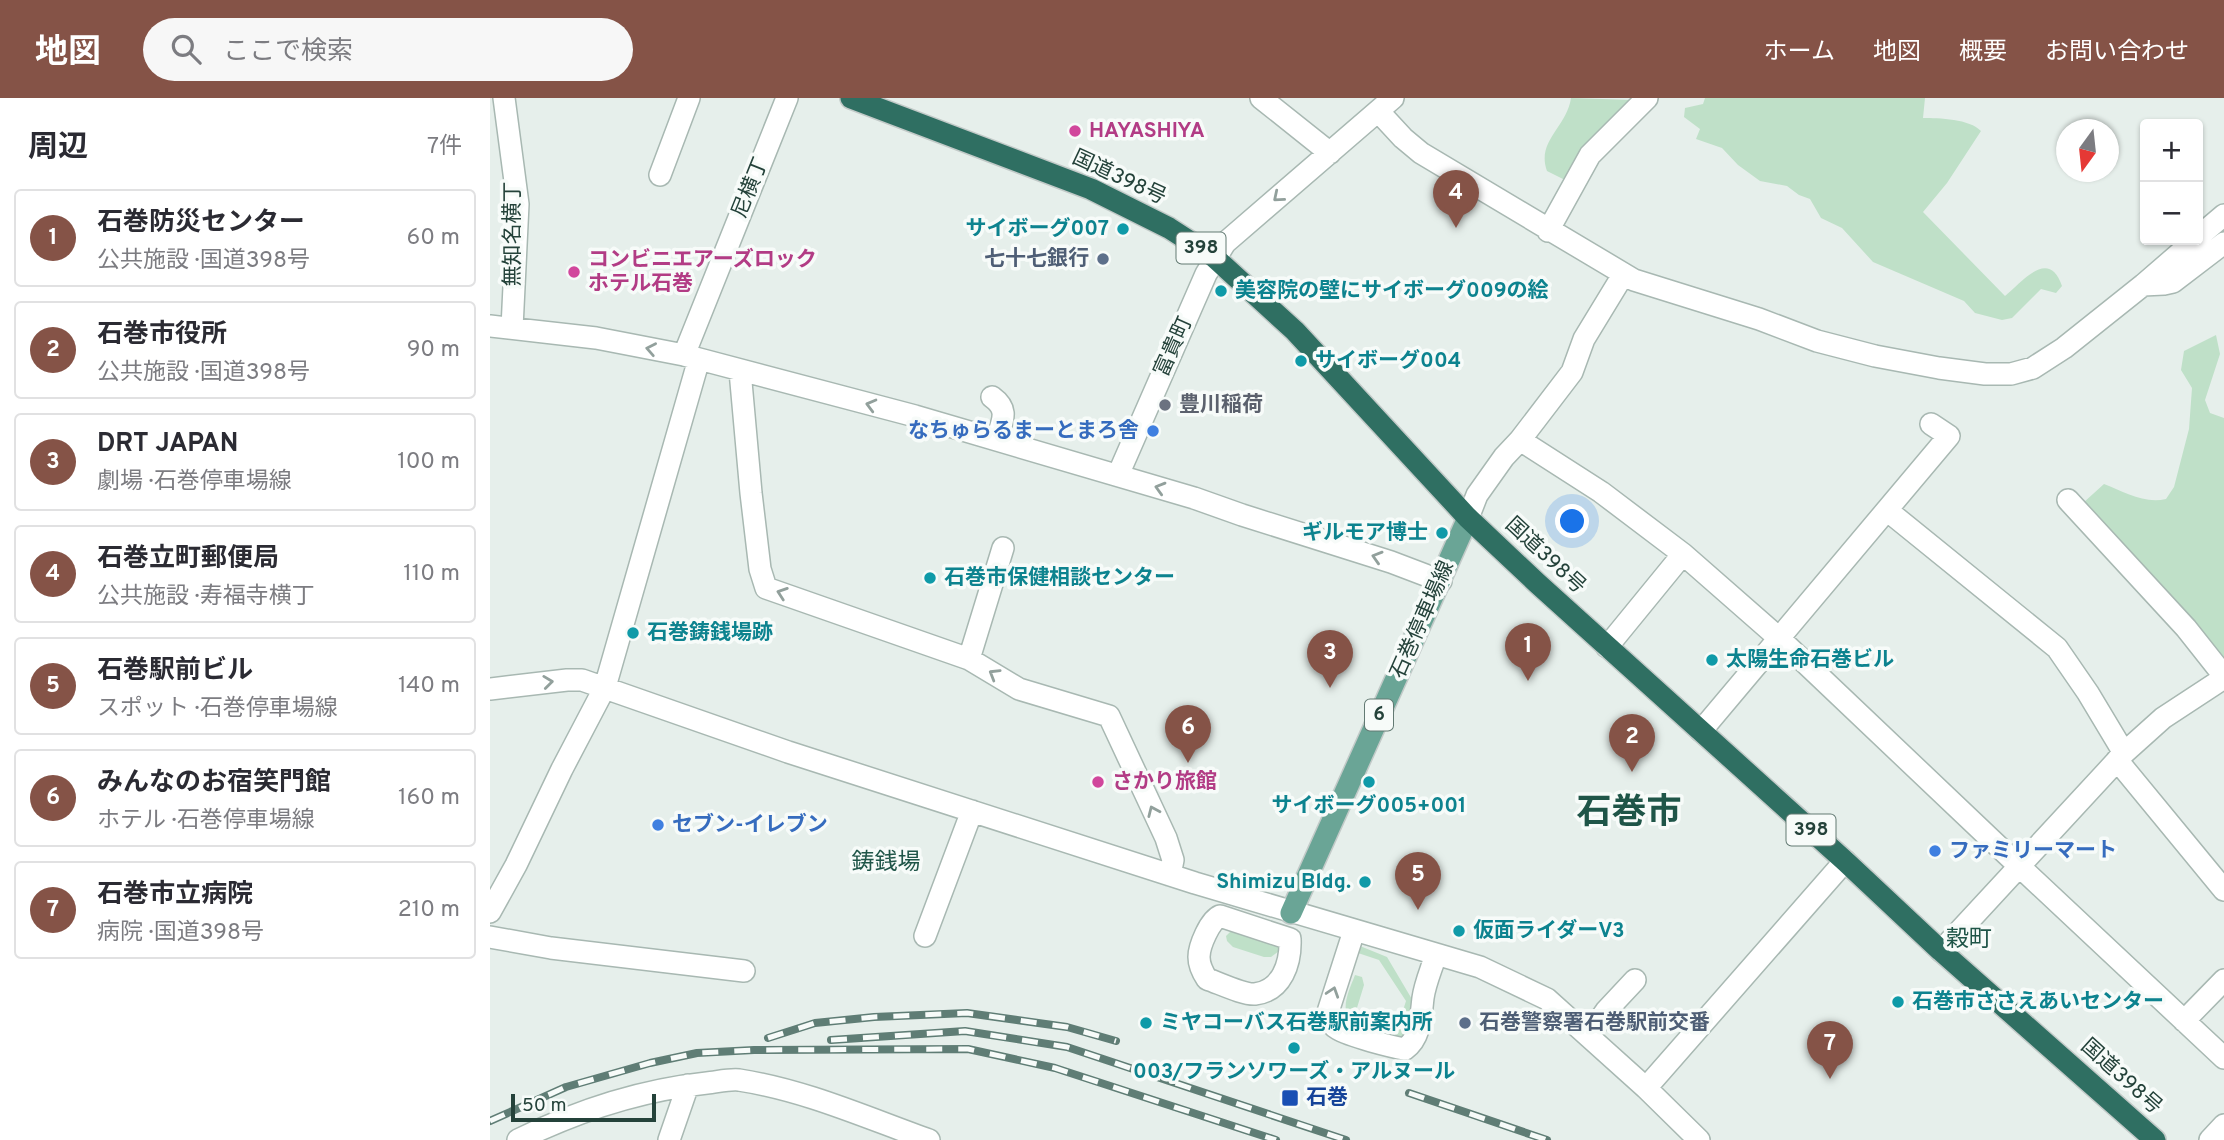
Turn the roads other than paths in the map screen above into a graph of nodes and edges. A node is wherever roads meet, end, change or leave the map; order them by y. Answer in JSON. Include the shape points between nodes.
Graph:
{"nodes":[{"id":1,"x":504,"y":98,"type":"edge"},
{"id":2,"x":689,"y":98,"type":"edge"},
{"id":3,"x":787,"y":98,"type":"edge"},
{"id":4,"x":851,"y":98,"type":"edge"},
{"id":5,"x":1261,"y":98,"type":"edge"},
{"id":6,"x":1647,"y":98,"type":"edge"},
{"id":7,"x":1386,"y":104,"type":"edge"},
{"id":8,"x":1329,"y":153,"type":"junction"},
{"id":9,"x":660,"y":175,"type":"dead end"},
{"id":10,"x":2224,"y":215,"type":"edge"},
{"id":11,"x":1548,"y":231,"type":"junction"},
{"id":12,"x":2203,"y":234,"type":"edge"},
{"id":13,"x":2224,"y":243,"type":"edge"},
{"id":14,"x":2190,"y":245,"type":"edge"},
{"id":15,"x":1214,"y":257,"type":"junction"},
{"id":16,"x":1623,"y":275,"type":"junction"},
{"id":17,"x":2143,"y":285,"type":"junction"},
{"id":18,"x":490,"y":326,"type":"edge"},
{"id":19,"x":512,"y":328,"type":"junction"},
{"id":20,"x":691,"y":357,"type":"junction"},
{"id":21,"x":740,"y":371,"type":"junction"},
{"id":22,"x":992,"y":397,"type":"dead end"},
{"id":23,"x":1931,"y":424,"type":"dead end"},
{"id":24,"x":997,"y":439,"type":"junction"},
{"id":25,"x":1520,"y":440,"type":"junction"},
{"id":26,"x":1118,"y":475,"type":"junction"},
{"id":27,"x":2068,"y":500,"type":"dead end"},
{"id":28,"x":1888,"y":511,"type":"junction"},
{"id":29,"x":1468,"y":518,"type":"junction"},
{"id":30,"x":1003,"y":548,"type":"dead end"},
{"id":31,"x":1683,"y":554,"type":"junction"},
{"id":32,"x":1441,"y":581,"type":"junction"},
{"id":33,"x":1780,"y":639,"type":"junction"},
{"id":34,"x":1607,"y":647,"type":"junction"},
{"id":35,"x":969,"y":659,"type":"junction"},
{"id":36,"x":2224,"y":677,"type":"edge"},
{"id":37,"x":605,"y":687,"type":"junction"},
{"id":38,"x":490,"y":689,"type":"edge"},
{"id":39,"x":1701,"y":731,"type":"junction"},
{"id":40,"x":2121,"y":756,"type":"junction"},
{"id":41,"x":972,"y":811,"type":"junction"},
{"id":42,"x":1845,"y":861,"type":"junction"},
{"id":43,"x":2018,"y":866,"type":"junction"},
{"id":44,"x":1170,"y":875,"type":"junction"},
{"id":45,"x":2224,"y":890,"type":"edge"},
{"id":46,"x":490,"y":912,"type":"edge"},
{"id":47,"x":1291,"y":913,"type":"junction"},
{"id":48,"x":1354,"y":931,"type":"junction"},
{"id":49,"x":925,"y":936,"type":"dead end"},
{"id":50,"x":1281,"y":936,"type":"junction"},
{"id":51,"x":490,"y":937,"type":"edge"},
{"id":52,"x":1941,"y":951,"type":"junction"},
{"id":53,"x":1436,"y":954,"type":"junction"},
{"id":54,"x":744,"y":971,"type":"dead end"},
{"id":55,"x":1635,"y":980,"type":"dead end"},
{"id":56,"x":2224,"y":980,"type":"edge"},
{"id":57,"x":2183,"y":1021,"type":"junction"},
{"id":58,"x":1588,"y":1035,"type":"junction"},
{"id":59,"x":2224,"y":1058,"type":"edge"},
{"id":60,"x":688,"y":1085,"type":"junction"},
{"id":61,"x":1646,"y":1088,"type":"junction"},
{"id":62,"x":2224,"y":1125,"type":"edge"},
{"id":63,"x":548,"y":1132,"type":"edge"},
{"id":64,"x":518,"y":1140,"type":"edge"},
{"id":65,"x":669,"y":1140,"type":"edge"},
{"id":66,"x":929,"y":1140,"type":"edge"},
{"id":67,"x":1699,"y":1140,"type":"edge"},
{"id":68,"x":2155,"y":1140,"type":"edge"},
{"id":69,"x":2210,"y":1140,"type":"edge"}],
"edges":[{"from":1,"to":19,"type":"street","name":"無知名横丁","via":[[517,204]]},
{"from":2,"to":9,"type":"street"},
{"from":3,"to":20,"type":"street","name":"尼横丁"},
{"from":4,"to":15,"type":"highway","name":"国道398号","number":"398","via":[[1091,188]]},
{"from":5,"to":8,"type":"street"},
{"from":6,"to":11,"type":"street","via":[[1590,155]]},
{"from":7,"to":8,"type":"street","name":"富貴町"},
{"from":7,"to":11,"type":"street","via":[[1403,138],[1421,153]]},
{"from":8,"to":15,"type":"street","name":"富貴町","one_way":true,"via":[[1249,228],[1224,243]]},
{"from":10,"to":12,"type":"street"},
{"from":11,"to":16,"type":"street"},
{"from":13,"to":17,"type":"street","via":[[2173,282]]},
{"from":14,"to":17,"type":"street"},
{"from":15,"to":26,"type":"street","name":"富貴町"},
{"from":15,"to":29,"type":"highway","name":"国道398号","number":"398","via":[[1295,331]]},
{"from":16,"to":17,"type":"street","via":[[1817,341],[1888,359],[1985,374],[2033,368]]},
{"from":16,"to":25,"type":"street","via":[[1584,339],[1572,372]]},
{"from":18,"to":19,"type":"street"},
{"from":20,"to":19,"type":"street","one_way":true,"via":[[596,338]]},
{"from":20,"to":21,"type":"street"},
{"from":20,"to":37,"type":"street","name":"尼横丁"},
{"from":24,"to":21,"type":"street","one_way":true},
{"from":35,"to":21,"type":"street","one_way":true,"via":[[766,587],[760,569]]},
{"from":22,"to":24,"type":"street","via":[[1004,415]]},
{"from":23,"to":28,"type":"street","via":[[1949,436]]},
{"from":24,"to":26,"type":"street"},
{"from":25,"to":29,"type":"street","via":[[1477,495]]},
{"from":25,"to":31,"type":"street","via":[[1601,492]]},
{"from":32,"to":26,"type":"street","one_way":true},
{"from":27,"to":36,"type":"street","via":[[2186,628]]},
{"from":28,"to":33,"type":"street"},
{"from":28,"to":40,"type":"street","via":[[2057,648],[2088,693]]},
{"from":29,"to":32,"type":"main road","name":"石巻停車場線","number":"6"},
{"from":29,"to":34,"type":"highway","name":"国道398号","number":"398"},
{"from":30,"to":35,"type":"street"},
{"from":31,"to":33,"type":"street"},
{"from":31,"to":34,"type":"street"},
{"from":32,"to":47,"type":"main road","name":"石巻停車場線","number":"6"},
{"from":33,"to":39,"type":"street"},
{"from":33,"to":43,"type":"street"},
{"from":34,"to":39,"type":"highway","name":"国道398号","number":"398"},
{"from":44,"to":35,"type":"street","one_way":true,"via":[[1173,860],[1166,838],[1109,716],[1019,689]]},
{"from":36,"to":40,"type":"street","via":[[2163,718]]},
{"from":38,"to":37,"type":"street","one_way":true,"via":[[567,680]]},
{"from":37,"to":41,"type":"street"},
{"from":37,"to":46,"type":"street","name":"尼横丁"},
{"from":39,"to":42,"type":"highway","name":"国道398号","number":"398"},
{"from":40,"to":43,"type":"street"},
{"from":40,"to":45,"type":"street"},
{"from":41,"to":44,"type":"street"},
{"from":41,"to":49,"type":"street"},
{"from":42,"to":52,"type":"highway","name":"国道398号","number":"398"},
{"from":42,"to":61,"type":"street"},
{"from":43,"to":52,"type":"street"},
{"from":43,"to":57,"type":"street"},
{"from":44,"to":47,"type":"street"},
{"from":47,"to":48,"type":"street"},
{"from":47,"to":50,"type":"street"},
{"from":48,"to":53,"type":"street"},
{"from":53,"to":48,"type":"street","one_way":true,"via":[[1413,1042],[1405,1049],[1395,1048],[1338,1030],[1327,1016]]},
{"from":50,"to":50,"type":"street","via":[[1290,939],[1291,949],[1283,978],[1270,990],[1253,994],[1208,979],[1201,968],[1198,956],[1211,921],[1220,915]]},
{"from":51,"to":54,"type":"street"},
{"from":52,"to":68,"type":"highway","name":"国道398号","number":"398"},
{"from":53,"to":58,"type":"street","via":[[1480,967],[1547,999]]},
{"from":55,"to":58,"type":"street"},
{"from":56,"to":57,"type":"street"},
{"from":57,"to":59,"type":"street"},
{"from":58,"to":61,"type":"street"},
{"from":60,"to":63,"type":"street","via":[[592,1108]]},
{"from":60,"to":65,"type":"street"},
{"from":60,"to":66,"type":"street","via":[[736,1080],[802,1094]]},
{"from":61,"to":67,"type":"street"},
{"from":62,"to":69,"type":"street"},
{"from":63,"to":64,"type":"street"}]}
